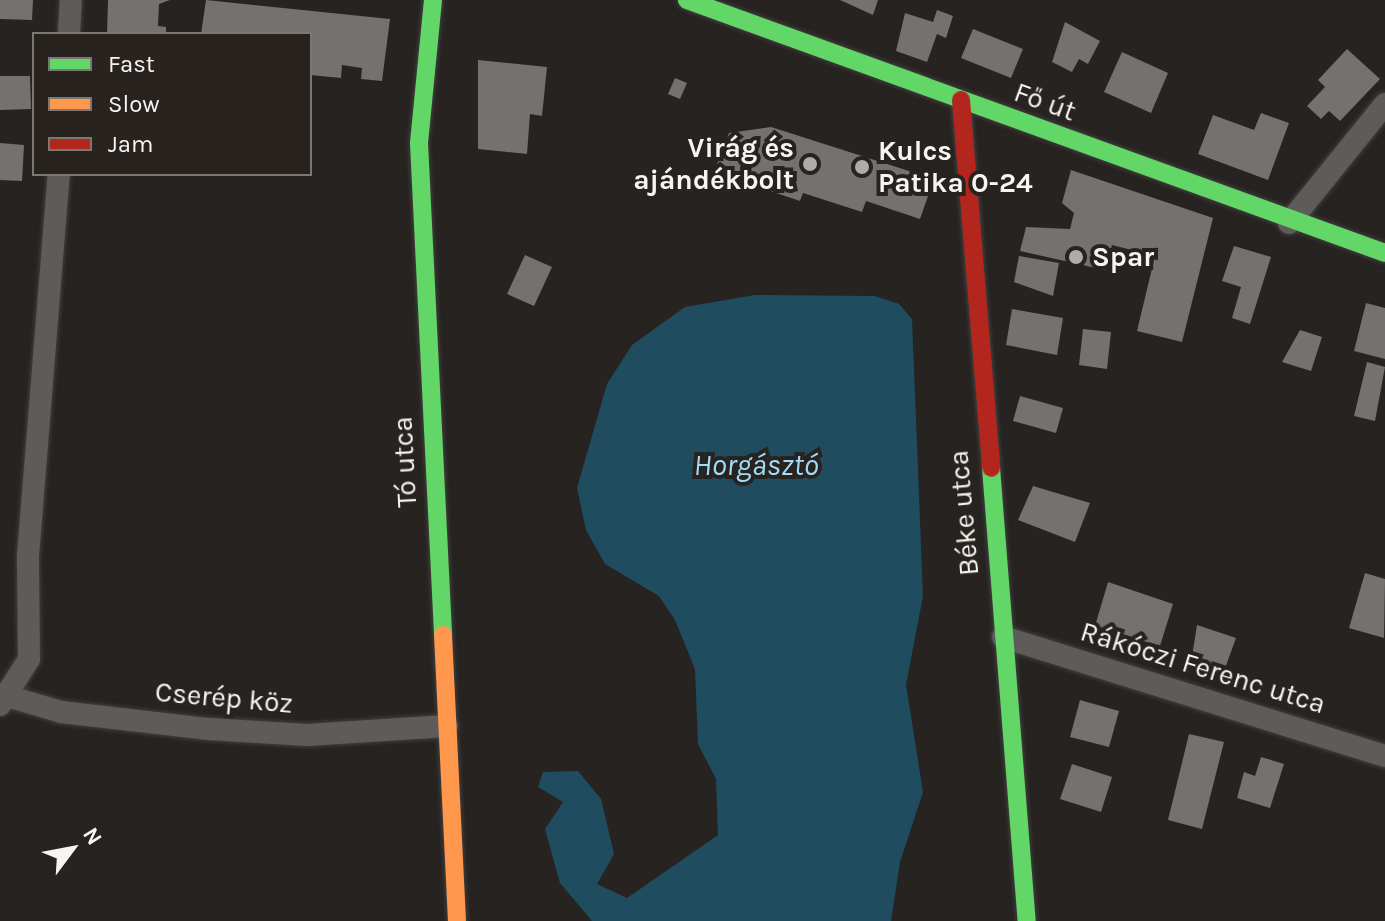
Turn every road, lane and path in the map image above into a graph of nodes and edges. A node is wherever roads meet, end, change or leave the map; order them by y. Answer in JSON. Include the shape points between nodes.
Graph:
{"nodes":[{"id":1,"x":71,"y":0,"type":"edge"},
{"id":2,"x":433,"y":0,"type":"edge"},
{"id":3,"x":687,"y":0,"type":"edge"},
{"id":4,"x":69,"y":32,"type":"edge"},
{"id":5,"x":961,"y":100,"type":"junction"},
{"id":6,"x":1385,"y":104,"type":"edge"},
{"id":7,"x":59,"y":176,"type":"edge"},
{"id":8,"x":1289,"y":223,"type":"junction"},
{"id":9,"x":1385,"y":253,"type":"edge"},
{"id":10,"x":1003,"y":637,"type":"junction"},
{"id":11,"x":3,"y":698,"type":"edge"},
{"id":12,"x":447,"y":726,"type":"junction"},
{"id":13,"x":1385,"y":756,"type":"edge"},
{"id":14,"x":457,"y":921,"type":"edge"},
{"id":15,"x":1027,"y":921,"type":"edge"}],
"edges":[{"from":1,"to":4,"type":"street"},
{"from":2,"to":12,"type":"street","name":"Tó utca","via":[[419,143]]},
{"from":3,"to":5,"type":"street","name":"Fő út"},
{"from":5,"to":8,"type":"street","name":"Fő út"},
{"from":5,"to":10,"type":"street","name":"Béke utca"},
{"from":6,"to":8,"type":"street"},
{"from":7,"to":11,"type":"street","via":[[28,556],[29,659]]},
{"from":8,"to":9,"type":"street","name":"Fő út"},
{"from":10,"to":13,"type":"street","name":"Rákóczi Ferenc utca"},
{"from":10,"to":15,"type":"street","name":"Béke utca"},
{"from":11,"to":12,"type":"street","name":"Cserép köz","via":[[61,712],[209,729],[307,735]]},
{"from":12,"to":14,"type":"street","name":"Tó utca"}]}
